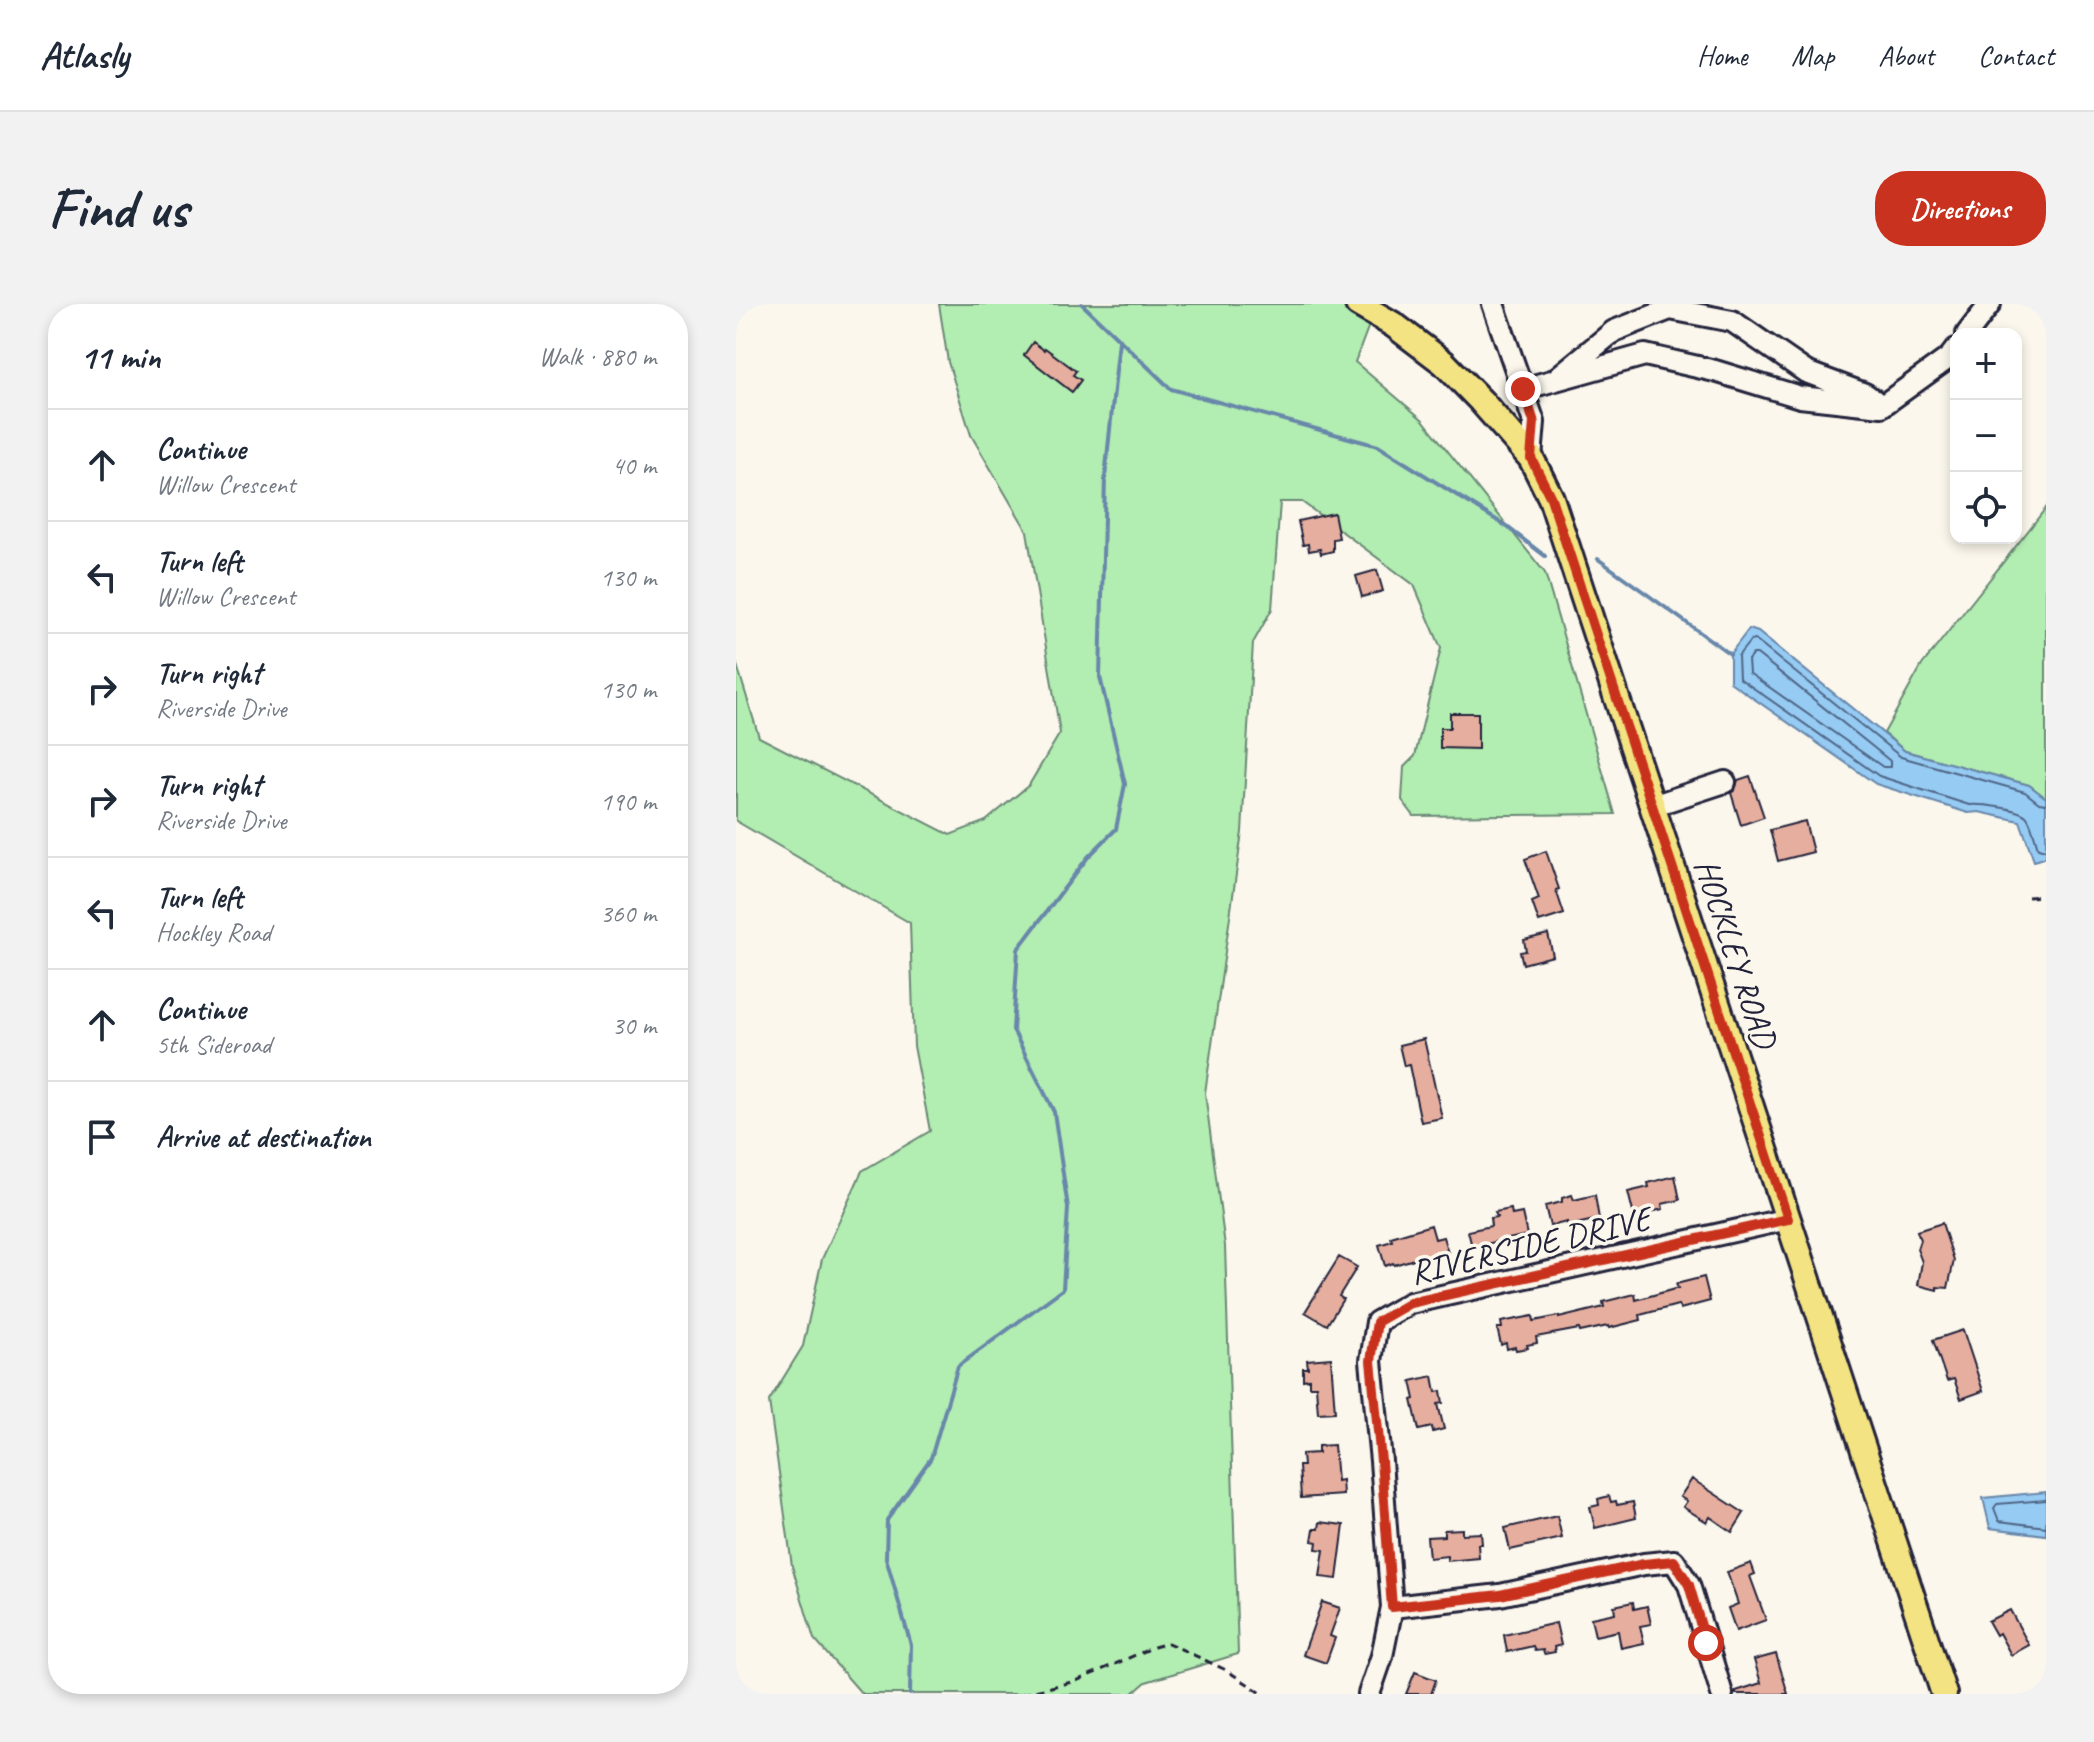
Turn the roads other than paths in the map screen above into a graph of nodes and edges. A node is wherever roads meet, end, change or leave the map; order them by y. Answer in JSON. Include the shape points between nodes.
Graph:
{"nodes":[{"id":1,"x":1358,"y":304,"type":"edge"},
{"id":2,"x":1493,"y":304,"type":"edge"},
{"id":3,"x":1990,"y":304,"type":"edge"},
{"id":4,"x":1972,"y":328,"type":"edge"},
{"id":5,"x":1950,"y":357,"type":"edge"},
{"id":6,"x":1552,"y":382,"type":"junction"},
{"id":7,"x":1523,"y":389,"type":"junction"},
{"id":8,"x":1882,"y":406,"type":"junction"},
{"id":9,"x":1531,"y":458,"type":"junction"},
{"id":10,"x":1725,"y":782,"type":"dead end"},
{"id":11,"x":1652,"y":806,"type":"junction"},
{"id":12,"x":1788,"y":1219,"type":"junction"},
{"id":13,"x":1392,"y":1607,"type":"junction"},
{"id":14,"x":1369,"y":1694,"type":"edge"},
{"id":15,"x":1722,"y":1694,"type":"edge"},
{"id":16,"x":1944,"y":1694,"type":"edge"}],
"edges":[{"from":1,"to":9,"type":"main road","name":"HOCKLEY ROAD","via":[[1444,363]]},
{"from":2,"to":7,"type":"street"},
{"from":3,"to":4,"type":"street"},
{"from":5,"to":8,"type":"street"},
{"from":6,"to":7,"type":"street"},
{"from":6,"to":8,"type":"street","via":[[1645,355],[1800,397]]},
{"from":6,"to":8,"type":"street","via":[[1614,331],[1670,309],[1732,321],[1806,372],[1865,394]]},
{"from":7,"to":9,"type":"street","via":[[1534,422]]},
{"from":9,"to":11,"type":"main road","name":"HOCKLEY ROAD","via":[[1551,498]]},
{"from":10,"to":11,"type":"street"},
{"from":11,"to":12,"type":"main road","name":"HOCKLEY ROAD"},
{"from":12,"to":13,"type":"street","name":"RIVERSIDE DRIVE","via":[[1410,1303],[1377,1322],[1371,1361]]},
{"from":12,"to":16,"type":"main road","name":"HOCKLEY ROAD"},
{"from":13,"to":14,"type":"street","name":"RIVERSIDE DRIVE"},
{"from":13,"to":15,"type":"street","via":[[1500,1595],[1674,1561],[1689,1585]]}]}
